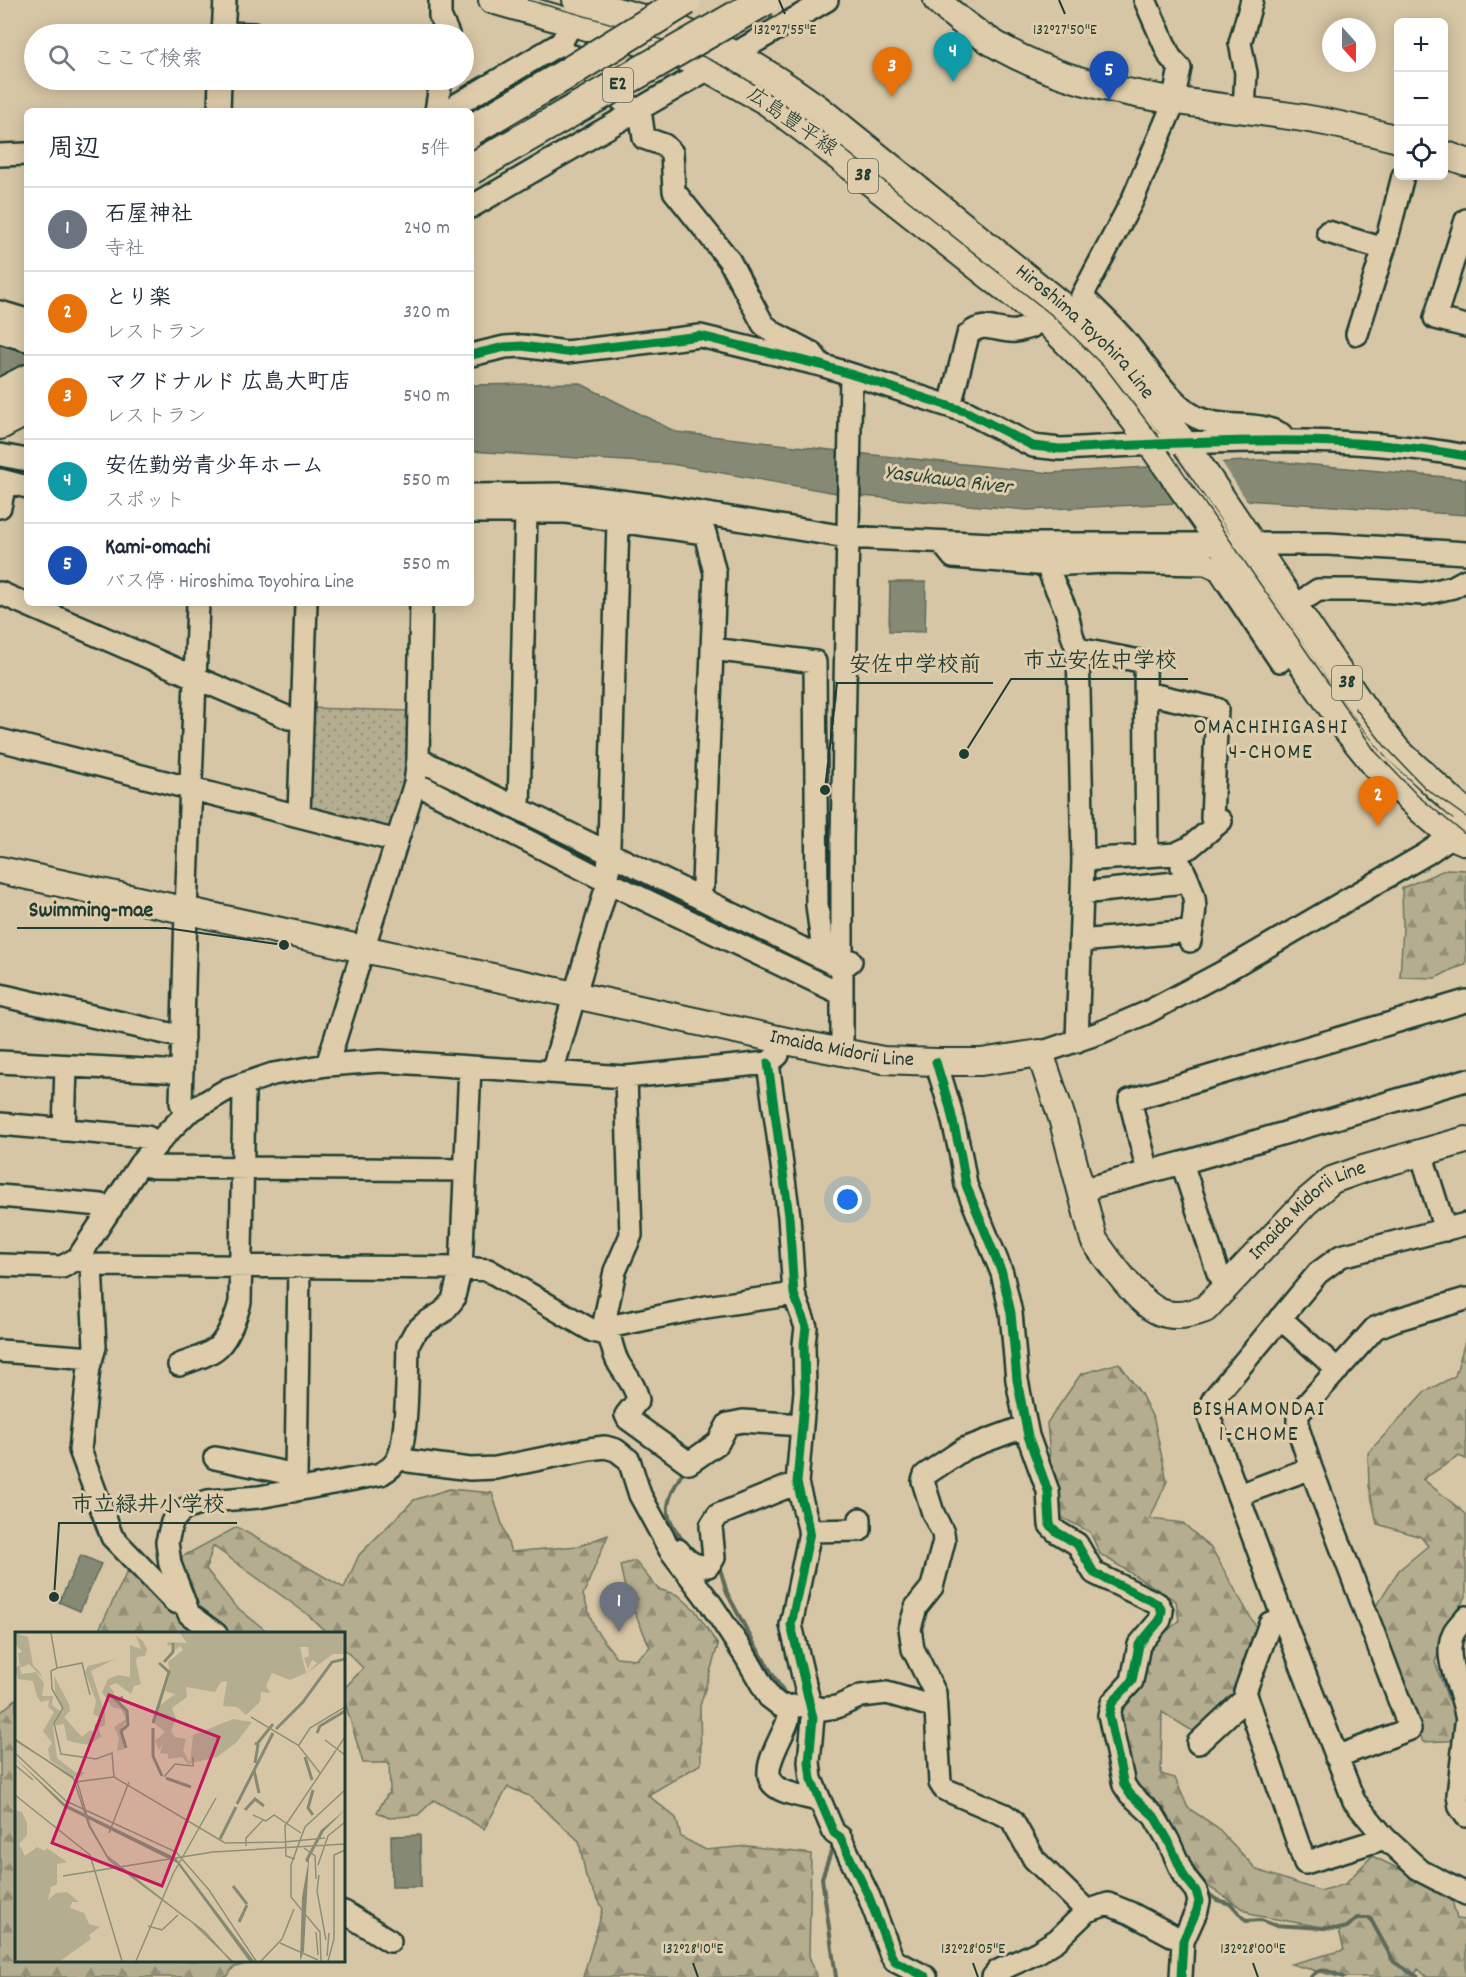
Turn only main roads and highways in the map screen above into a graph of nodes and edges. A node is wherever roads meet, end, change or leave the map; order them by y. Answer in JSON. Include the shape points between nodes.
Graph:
{"nodes":[{"id":1,"x":492,"y":0,"type":"edge"},
{"id":2,"x":686,"y":0,"type":"edge"},
{"id":3,"x":765,"y":0,"type":"edge"},
{"id":4,"x":937,"y":0,"type":"edge"},
{"id":5,"x":628,"y":7,"type":"edge"},
{"id":6,"x":570,"y":22,"type":"edge"},
{"id":7,"x":474,"y":128,"type":"edge"},
{"id":8,"x":1394,"y":138,"type":"edge"},
{"id":9,"x":1448,"y":156,"type":"edge"},
{"id":10,"x":1466,"y":162,"type":"edge"},
{"id":11,"x":474,"y":167,"type":"edge"},
{"id":12,"x":24,"y":382,"type":"edge"},
{"id":13,"x":0,"y":394,"type":"edge"},
{"id":14,"x":24,"y":412,"type":"edge"},
{"id":15,"x":0,"y":424,"type":"edge"},
{"id":16,"x":1466,"y":813,"type":"edge"},
{"id":17,"x":1461,"y":833,"type":"edge"},
{"id":18,"x":0,"y":870,"type":"edge"},
{"id":19,"x":1466,"y":1140,"type":"edge"}],
"edges":[{"from":1,"to":6,"type":"main road","name":"広島豊平線","number":"38"},
{"from":2,"to":7,"type":"highway","number":"E2","bridge":true},
{"from":3,"to":11,"type":"highway","number":"E2","bridge":true},
{"from":4,"to":8,"type":"main road","via":[[973,32],[1009,53],[1087,84],[1173,101],[1354,127]]},
{"from":5,"to":6,"type":"main road","name":"Hiroshima Toyohira Line","number":"38"},
{"from":5,"to":16,"type":"main road","name":"Hiroshima Toyohira Line","number":"38","via":[[735,55],[819,109],[1060,304],[1121,361],[1188,449],[1362,706],[1398,751]]},
{"from":6,"to":17,"type":"main road","name":"広島豊平線","number":"38","via":[[668,50],[767,102],[1044,319],[1100,376],[1157,452],[1360,747],[1422,812]]},
{"from":9,"to":10,"type":"main road"},
{"from":12,"to":13,"type":"highway"},
{"from":14,"to":15,"type":"highway"},
{"from":18,"to":19,"type":"main road","name":"Imaida Midorii Line","via":[[883,1060],[981,1062],[1040,1053],[1062,1118],[1094,1240],[1136,1295],[1152,1310],[1172,1316],[1205,1309],[1306,1202],[1332,1180]]}]}
